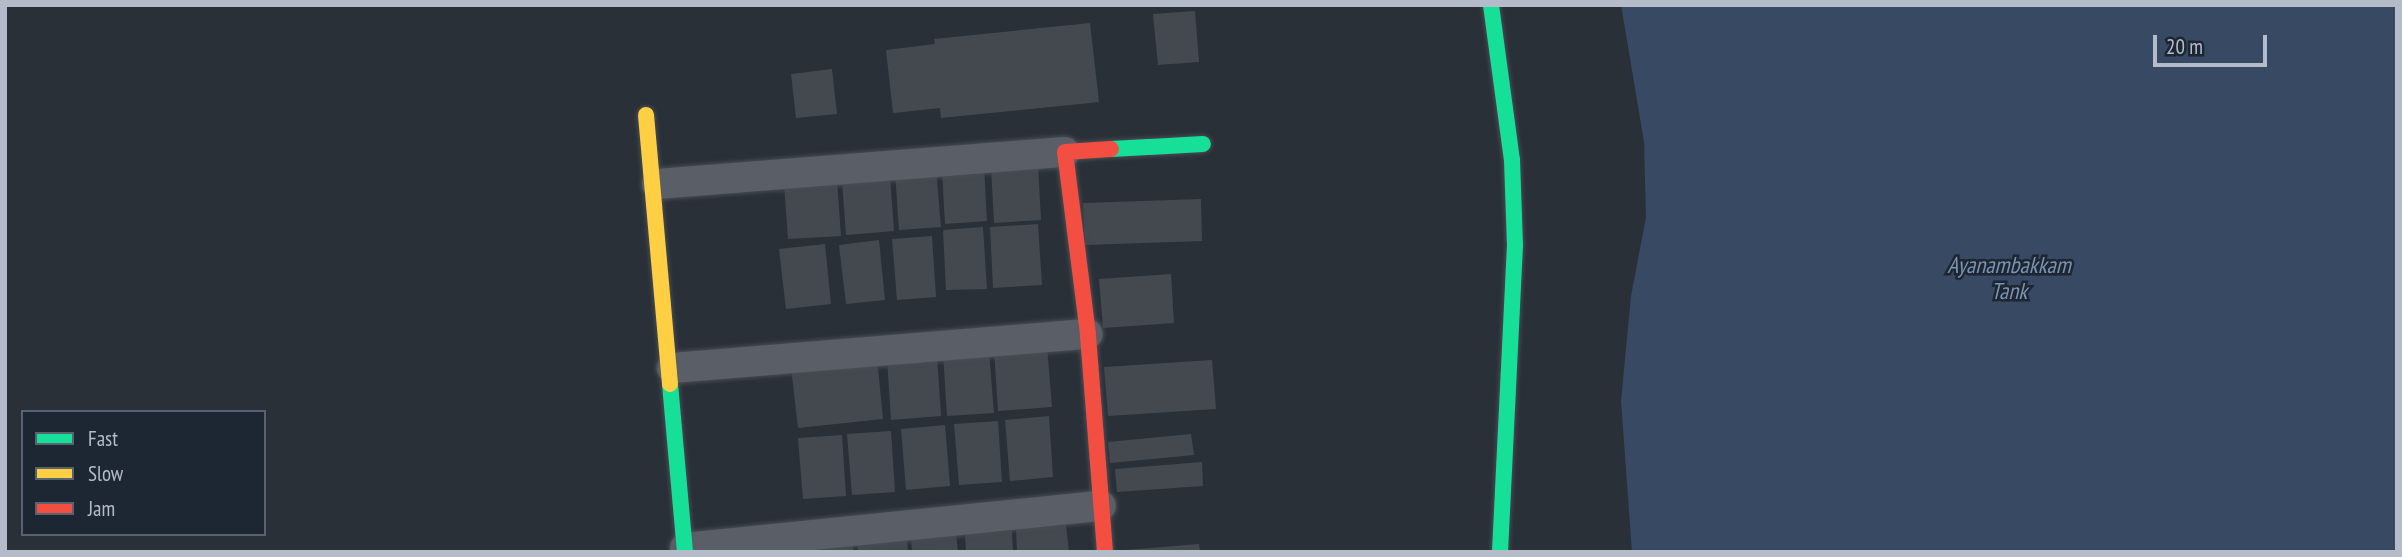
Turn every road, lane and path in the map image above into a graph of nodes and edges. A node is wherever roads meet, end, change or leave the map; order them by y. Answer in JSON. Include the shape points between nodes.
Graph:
{"nodes":[{"id":1,"x":1491,"y":5,"type":"edge"},
{"id":2,"x":646,"y":115,"type":"dead end"},
{"id":3,"x":1203,"y":144,"type":"dead end"},
{"id":4,"x":1065,"y":152,"type":"junction"},
{"id":5,"x":657,"y":184,"type":"junction"},
{"id":6,"x":1088,"y":334,"type":"junction"},
{"id":7,"x":672,"y":368,"type":"junction"},
{"id":8,"x":1101,"y":506,"type":"junction"},
{"id":9,"x":685,"y":550,"type":"edge"},
{"id":10,"x":1105,"y":552,"type":"edge"},
{"id":11,"x":1500,"y":552,"type":"edge"}],
"edges":[{"from":1,"to":11,"type":"street","via":[[1512,160],[1515,245]]},
{"from":2,"to":5,"type":"street"},
{"from":3,"to":4,"type":"street"},
{"from":4,"to":5,"type":"street"},
{"from":4,"to":6,"type":"street"},
{"from":5,"to":7,"type":"street"},
{"from":6,"to":7,"type":"street"},
{"from":6,"to":8,"type":"street"},
{"from":7,"to":9,"type":"street"},
{"from":8,"to":9,"type":"street"},
{"from":8,"to":10,"type":"street"}]}
